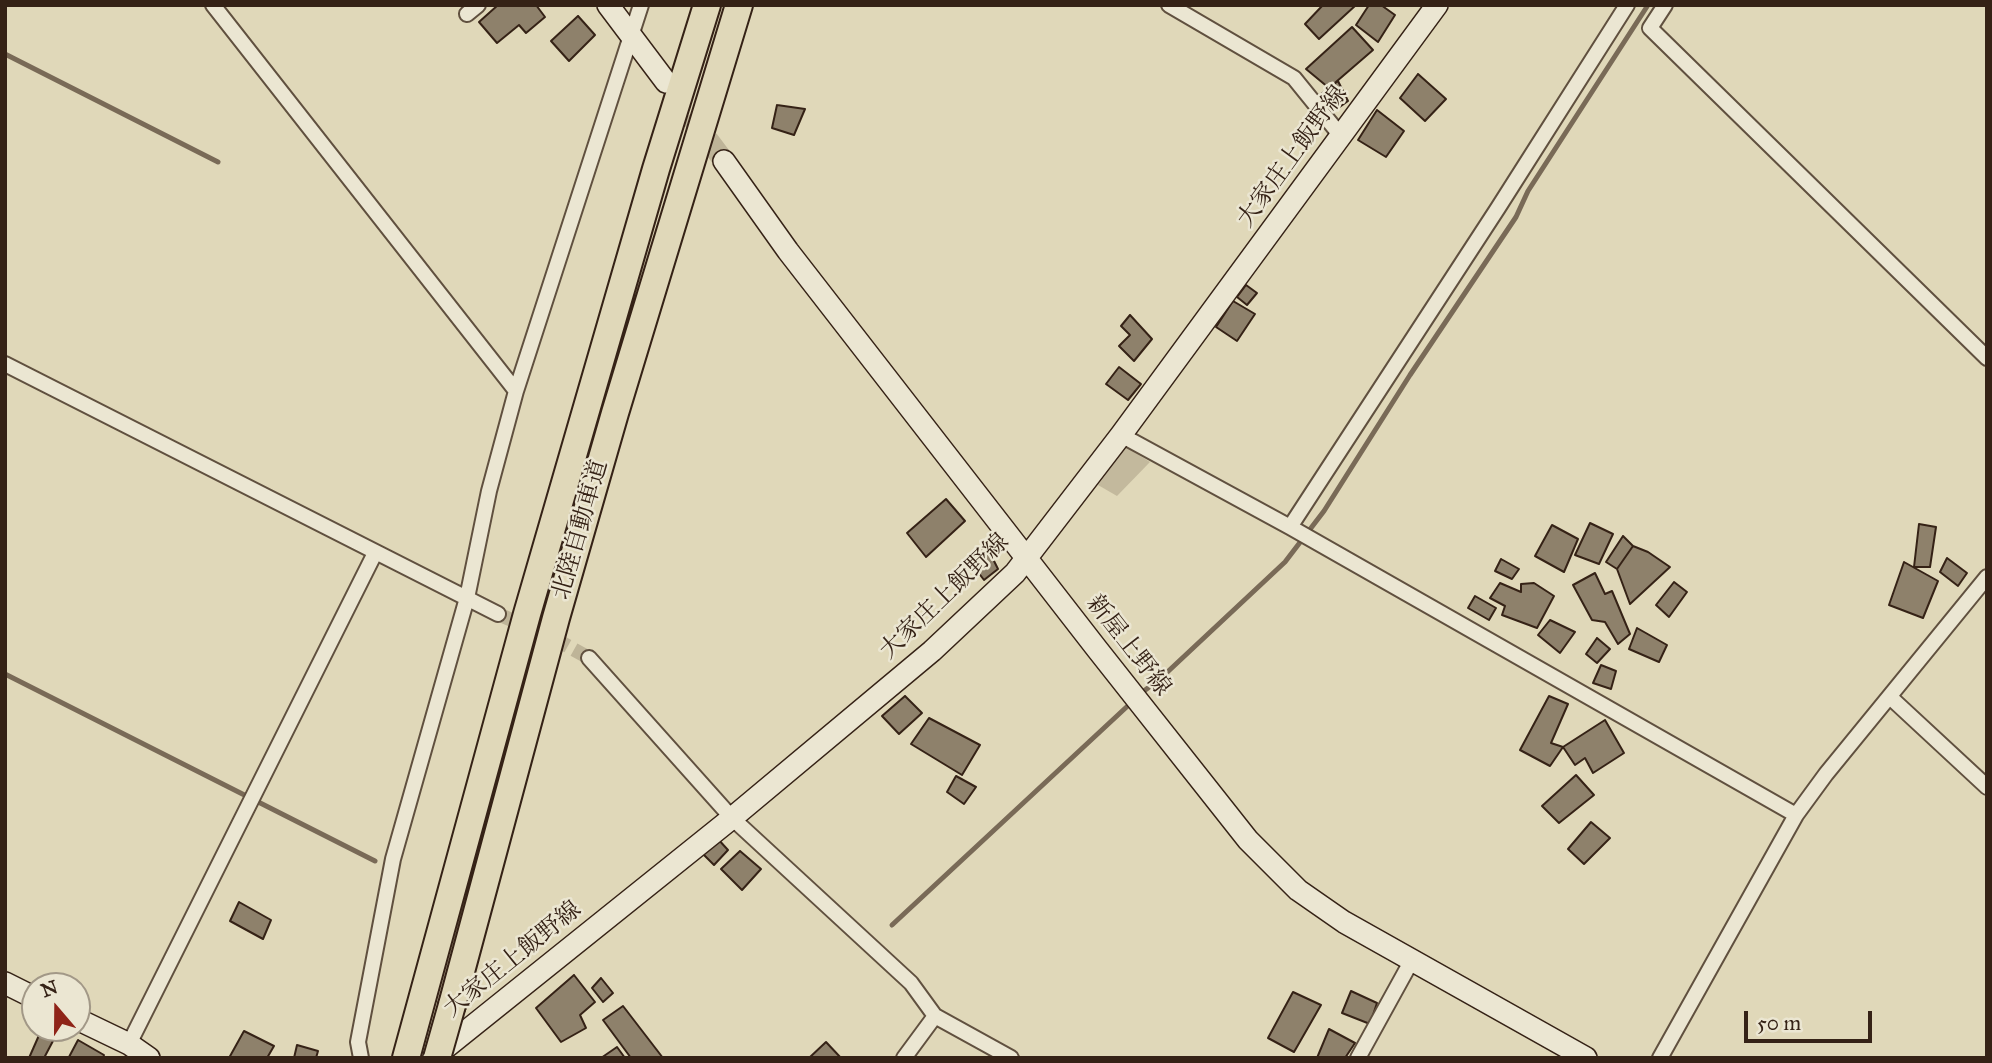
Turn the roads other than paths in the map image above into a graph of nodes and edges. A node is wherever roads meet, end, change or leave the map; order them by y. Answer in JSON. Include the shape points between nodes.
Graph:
{"nodes":[{"id":1,"x":213,"y":5,"type":"edge"},
{"id":2,"x":608,"y":5,"type":"edge"},
{"id":3,"x":641,"y":5,"type":"edge"},
{"id":4,"x":707,"y":5,"type":"edge"},
{"id":5,"x":739,"y":5,"type":"edge"},
{"id":6,"x":1169,"y":5,"type":"edge"},
{"id":7,"x":1437,"y":5,"type":"edge"},
{"id":8,"x":1627,"y":5,"type":"edge"},
{"id":9,"x":1665,"y":5,"type":"edge"},
{"id":10,"x":631,"y":36,"type":"junction"},
{"id":11,"x":666,"y":82,"type":"tunnel mouth"},
{"id":12,"x":1341,"y":136,"type":"junction"},
{"id":13,"x":724,"y":161,"type":"tunnel mouth"},
{"id":14,"x":1987,"y":358,"type":"edge"},
{"id":15,"x":5,"y":364,"type":"edge"},
{"id":16,"x":516,"y":391,"type":"junction"},
{"id":17,"x":1121,"y":435,"type":"junction"},
{"id":18,"x":1290,"y":527,"type":"junction"},
{"id":19,"x":375,"y":553,"type":"junction"},
{"id":20,"x":1027,"y":557,"type":"junction"},
{"id":21,"x":1987,"y":577,"type":"edge"},
{"id":22,"x":467,"y":598,"type":"junction"},
{"id":23,"x":498,"y":614,"type":"tunnel mouth"},
{"id":24,"x":589,"y":658,"type":"tunnel mouth"},
{"id":25,"x":1890,"y":697,"type":"junction"},
{"id":26,"x":1987,"y":787,"type":"edge"},
{"id":27,"x":1796,"y":815,"type":"junction"},
{"id":28,"x":732,"y":818,"type":"junction"},
{"id":29,"x":1412,"y":960,"type":"junction"},
{"id":30,"x":5,"y":984,"type":"edge"},
{"id":31,"x":21,"y":991,"type":"edge"},
{"id":32,"x":935,"y":1016,"type":"junction"},
{"id":33,"x":91,"y":1026,"type":"edge"},
{"id":34,"x":129,"y":1044,"type":"junction"},
{"id":35,"x":409,"y":1046,"type":"edge"},
{"id":36,"x":149,"y":1058,"type":"edge"},
{"id":37,"x":360,"y":1058,"type":"edge"},
{"id":38,"x":435,"y":1058,"type":"edge"},
{"id":39,"x":904,"y":1058,"type":"edge"},
{"id":40,"x":1011,"y":1058,"type":"edge"},
{"id":41,"x":1358,"y":1058,"type":"edge"},
{"id":42,"x":1586,"y":1058,"type":"edge"},
{"id":43,"x":1660,"y":1058,"type":"edge"}],
"edges":[{"from":1,"to":16,"type":"street"},
{"from":2,"to":10,"type":"main road"},
{"from":3,"to":10,"type":"street"},
{"from":4,"to":35,"type":"highway","name":"北陸自動車道","via":[[534,588]]},
{"from":5,"to":38,"type":"highway","name":"北陸自動車道","bridge":true,"via":[[615,413]]},
{"from":6,"to":12,"type":"street","via":[[1294,78]]},
{"from":7,"to":12,"type":"main road","name":"大家庄上飯野線"},
{"from":8,"to":18,"type":"street"},
{"from":9,"to":14,"type":"street","via":[[1650,27]]},
{"from":10,"to":11,"type":"main road"},
{"from":10,"to":16,"type":"street"},
{"from":12,"to":17,"type":"main road","name":"大家庄上飯野線"},
{"from":13,"to":20,"type":"main road","name":"新屋上野線","via":[[788,251]]},
{"from":15,"to":19,"type":"street"},
{"from":16,"to":22,"type":"street"},
{"from":17,"to":18,"type":"street"},
{"from":17,"to":20,"type":"main road","name":"大家庄上飯野線"},
{"from":18,"to":27,"type":"street"},
{"from":19,"to":22,"type":"street"},
{"from":19,"to":34,"type":"street"},
{"from":20,"to":28,"type":"main road","name":"大家庄上飯野線","via":[[932,652]]},
{"from":20,"to":29,"type":"main road","name":"新屋上野線","via":[[1248,840],[1298,890]]},
{"from":21,"to":25,"type":"street"},
{"from":22,"to":23,"type":"street"},
{"from":22,"to":37,"type":"street","via":[[393,859],[358,1042]]},
{"from":24,"to":28,"type":"street"},
{"from":25,"to":26,"type":"street"},
{"from":25,"to":27,"type":"street"},
{"from":27,"to":43,"type":"street"},
{"from":28,"to":32,"type":"street","via":[[911,984]]},
{"from":28,"to":38,"type":"main road","name":"大家庄上飯野線"},
{"from":29,"to":41,"type":"street"},
{"from":29,"to":42,"type":"main road","name":"新屋上野線"},
{"from":30,"to":31,"type":"main road"},
{"from":32,"to":39,"type":"street"},
{"from":32,"to":40,"type":"street"},
{"from":33,"to":34,"type":"main road"},
{"from":34,"to":36,"type":"main road"}]}
